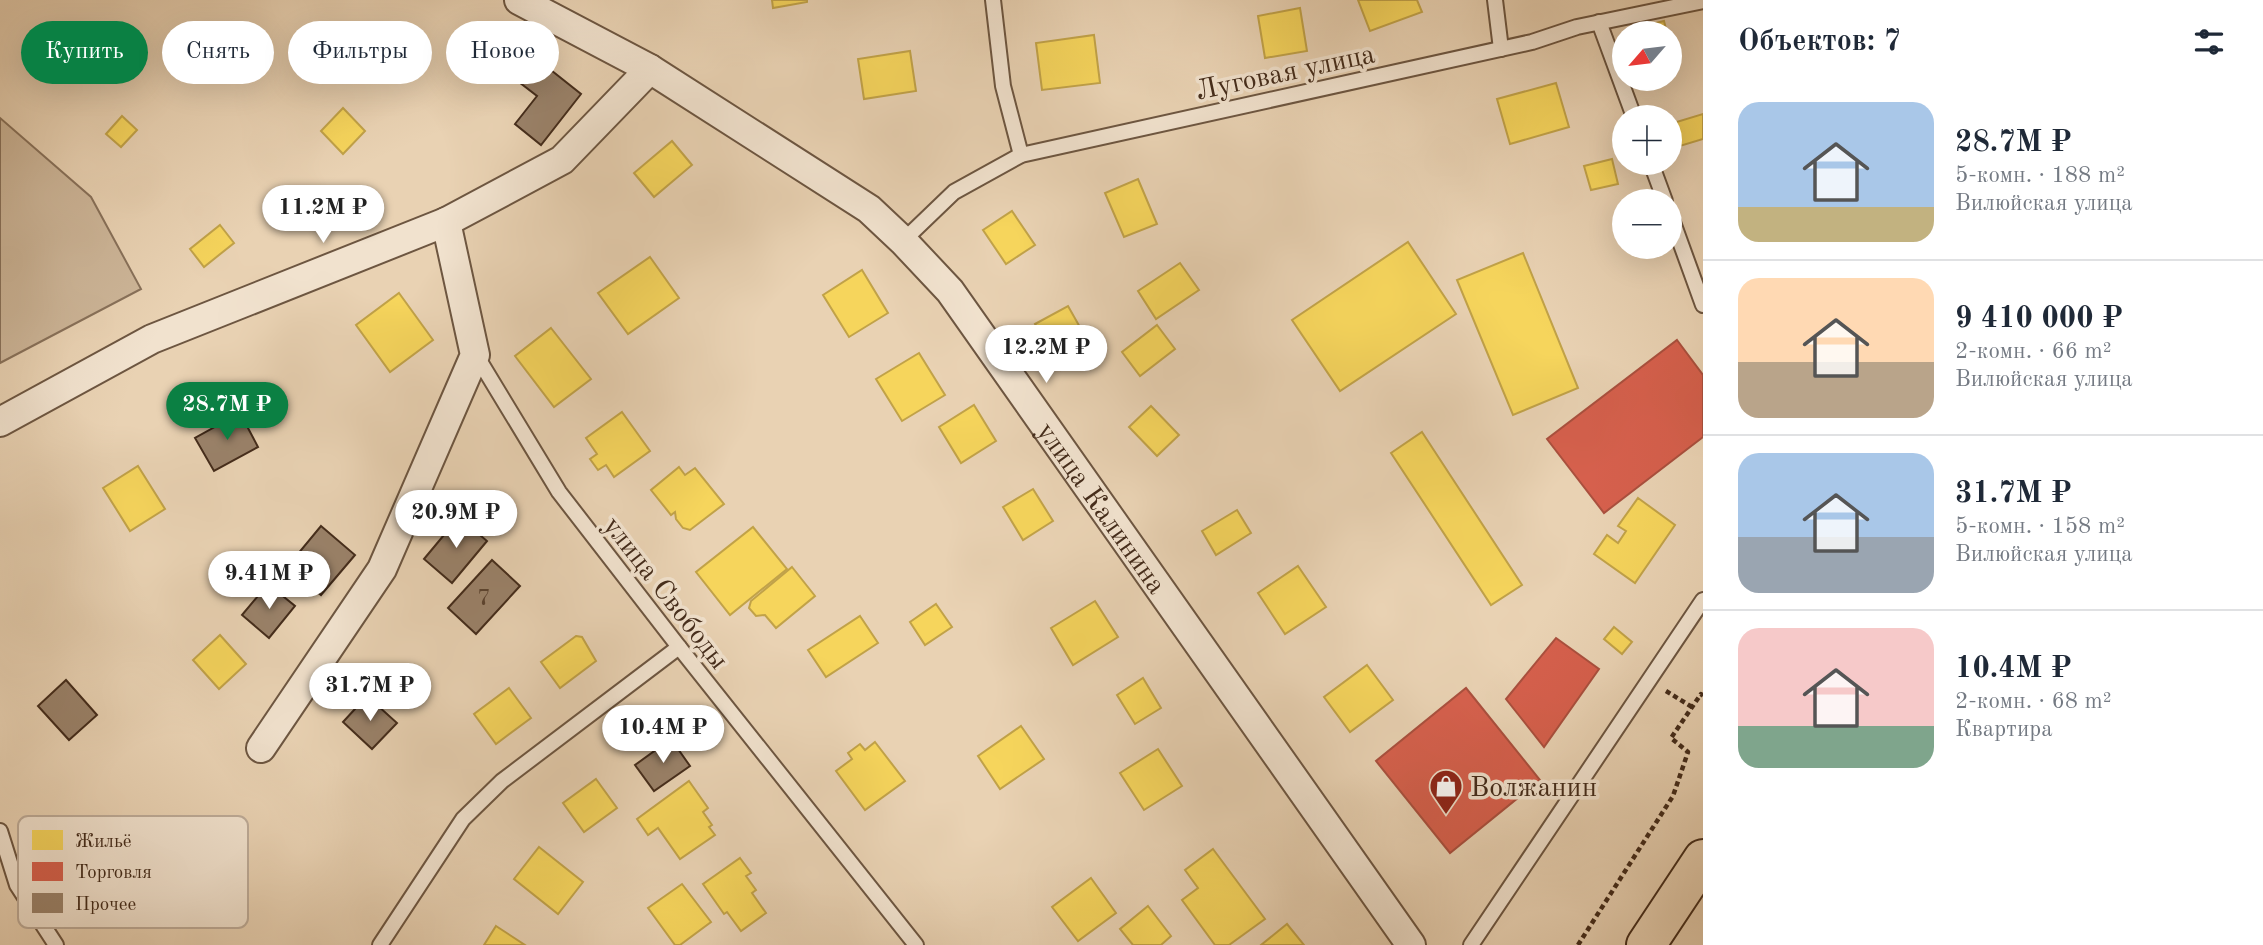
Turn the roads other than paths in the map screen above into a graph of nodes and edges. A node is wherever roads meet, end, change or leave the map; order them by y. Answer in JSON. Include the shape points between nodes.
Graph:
{"nodes":[{"id":1,"x":519,"y":0,"type":"edge"},
{"id":2,"x":993,"y":0,"type":"edge"},
{"id":3,"x":1495,"y":0,"type":"edge"},
{"id":4,"x":1703,"y":1,"type":"edge"},
{"id":5,"x":1599,"y":22,"type":"junction"},
{"id":6,"x":1501,"y":49,"type":"junction"},
{"id":7,"x":650,"y":69,"type":"junction"},
{"id":8,"x":1630,"y":105,"type":"edge"},
{"id":9,"x":1021,"y":155,"type":"junction"},
{"id":10,"x":446,"y":222,"type":"junction"},
{"id":11,"x":903,"y":241,"type":"junction"},
{"id":12,"x":1682,"y":247,"type":"edge"},
{"id":13,"x":1703,"y":305,"type":"edge"},
{"id":14,"x":475,"y":355,"type":"junction"},
{"id":15,"x":0,"y":422,"type":"edge"},
{"id":16,"x":1703,"y":600,"type":"edge"},
{"id":17,"x":678,"y":647,"type":"junction"},
{"id":18,"x":261,"y":748,"type":"dead end"},
{"id":19,"x":0,"y":831,"type":"edge"},
{"id":20,"x":1703,"y":859,"type":"edge"},
{"id":21,"x":18,"y":887,"type":"edge"},
{"id":22,"x":45,"y":928,"type":"edge"},
{"id":23,"x":56,"y":945,"type":"edge"},
{"id":24,"x":380,"y":945,"type":"edge"},
{"id":25,"x":916,"y":945,"type":"edge"},
{"id":26,"x":1411,"y":945,"type":"edge"},
{"id":27,"x":1471,"y":945,"type":"edge"},
{"id":28,"x":1646,"y":945,"type":"edge"}],
"edges":[{"from":1,"to":7,"type":"street","name":"улица Калинина"},
{"from":2,"to":9,"type":"lane","via":[[1003,86]]},
{"from":3,"to":6,"type":"lane"},
{"from":4,"to":5,"type":"lane","name":"Луговая улица"},
{"from":5,"to":6,"type":"lane","name":"Луговая улица"},
{"from":5,"to":8,"type":"lane"},
{"from":6,"to":9,"type":"lane","name":"Луговая улица"},
{"from":7,"to":10,"type":"street","via":[[562,160]]},
{"from":7,"to":11,"type":"street","name":"улица Калинина","via":[[869,209]]},
{"from":9,"to":11,"type":"lane","name":"Луговая улица","via":[[954,192]]},
{"from":10,"to":14,"type":"street"},
{"from":10,"to":15,"type":"street","via":[[152,340]]},
{"from":11,"to":26,"type":"street","name":"улица Калинина","via":[[950,291]]},
{"from":12,"to":13,"type":"lane"},
{"from":14,"to":17,"type":"lane","name":"улица Свободы","via":[[559,492]]},
{"from":14,"to":18,"type":"street","via":[[382,569]]},
{"from":16,"to":27,"type":"lane"},
{"from":17,"to":24,"type":"lane","via":[[502,781],[463,819]]},
{"from":17,"to":25,"type":"lane","name":"улица Свободы"},
{"from":19,"to":21,"type":"lane"},
{"from":20,"to":28,"type":"highway"},
{"from":22,"to":23,"type":"lane"}]}
